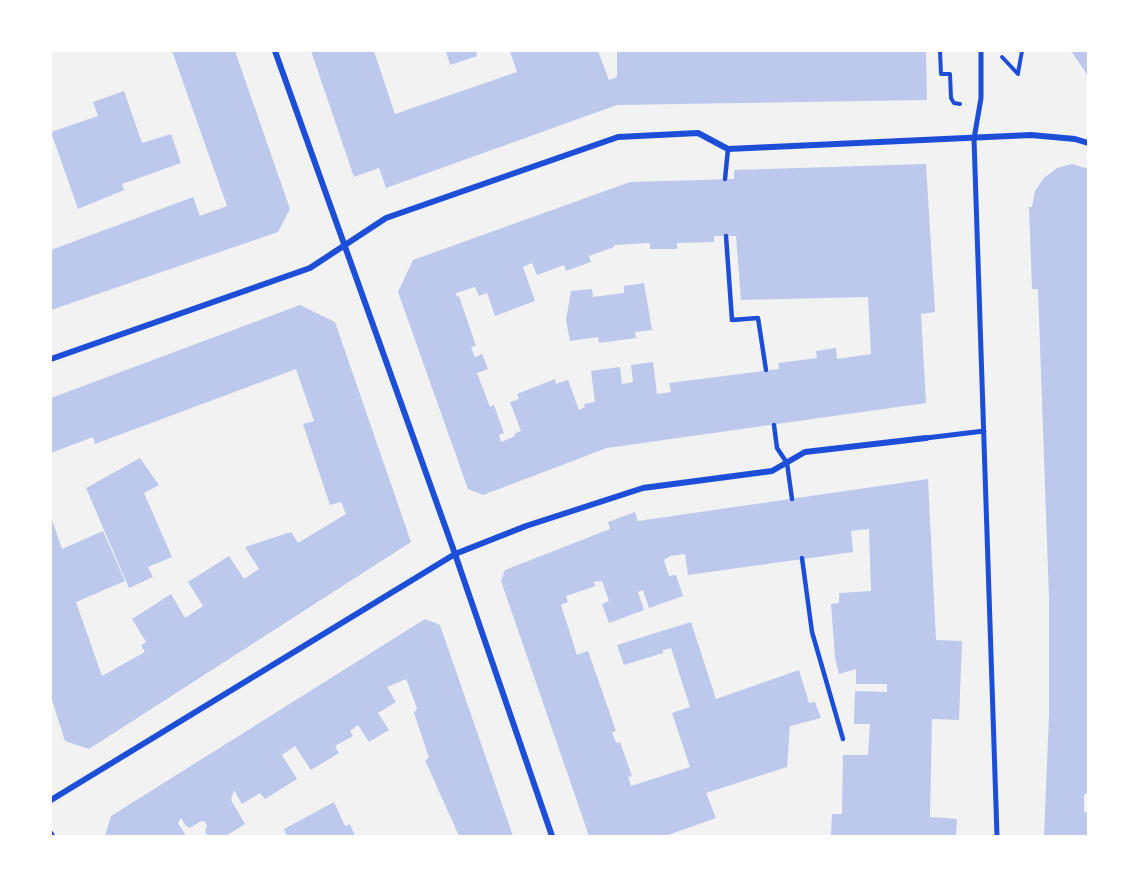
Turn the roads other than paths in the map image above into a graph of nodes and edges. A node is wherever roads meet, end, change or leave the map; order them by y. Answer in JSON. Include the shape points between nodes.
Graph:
{"nodes":[{"id":1,"x":275,"y":51,"type":"edge"},
{"id":2,"x":981,"y":51,"type":"edge"},
{"id":3,"x":974,"y":139,"type":"junction"},
{"id":4,"x":1088,"y":143,"type":"edge"},
{"id":5,"x":728,"y":149,"type":"junction"},
{"id":6,"x":725,"y":179,"type":"dead end"},
{"id":7,"x":726,"y":236,"type":"dead end"},
{"id":8,"x":345,"y":243,"type":"junction"},
{"id":9,"x":51,"y":360,"type":"edge"},
{"id":10,"x":766,"y":370,"type":"dead end"},
{"id":11,"x":774,"y":425,"type":"dead end"},
{"id":12,"x":984,"y":431,"type":"junction"},
{"id":13,"x":926,"y":438,"type":"joint"},
{"id":14,"x":787,"y":463,"type":"junction"},
{"id":15,"x":792,"y":499,"type":"dead end"},
{"id":16,"x":455,"y":554,"type":"junction"},
{"id":17,"x":802,"y":558,"type":"dead end"},
{"id":18,"x":843,"y":739,"type":"dead end"},
{"id":19,"x":51,"y":800,"type":"edge"},
{"id":20,"x":552,"y":836,"type":"edge"},
{"id":21,"x":997,"y":836,"type":"edge"}],
"edges":[{"from":1,"to":8,"type":"street"},
{"from":2,"to":3,"type":"street"},
{"from":3,"to":4,"type":"street","via":[[1031,135]]},
{"from":3,"to":5,"type":"street"},
{"from":3,"to":12,"type":"street"},
{"from":5,"to":6,"type":"lane"},
{"from":5,"to":8,"type":"street","via":[[698,134],[618,137],[386,218]]},
{"from":7,"to":10,"type":"lane","via":[[732,320],[758,318]]},
{"from":8,"to":9,"type":"street","via":[[310,268]]},
{"from":8,"to":16,"type":"street"},
{"from":11,"to":14,"type":"lane","via":[[777,448]]},
{"from":12,"to":13,"type":"street"},
{"from":12,"to":21,"type":"street"},
{"from":13,"to":14,"type":"street","via":[[805,452]]},
{"from":14,"to":15,"type":"lane"},
{"from":14,"to":16,"type":"street","via":[[772,471],[643,488]]},
{"from":16,"to":19,"type":"street"},
{"from":16,"to":20,"type":"street"},
{"from":17,"to":18,"type":"lane","via":[[812,632]]}]}
